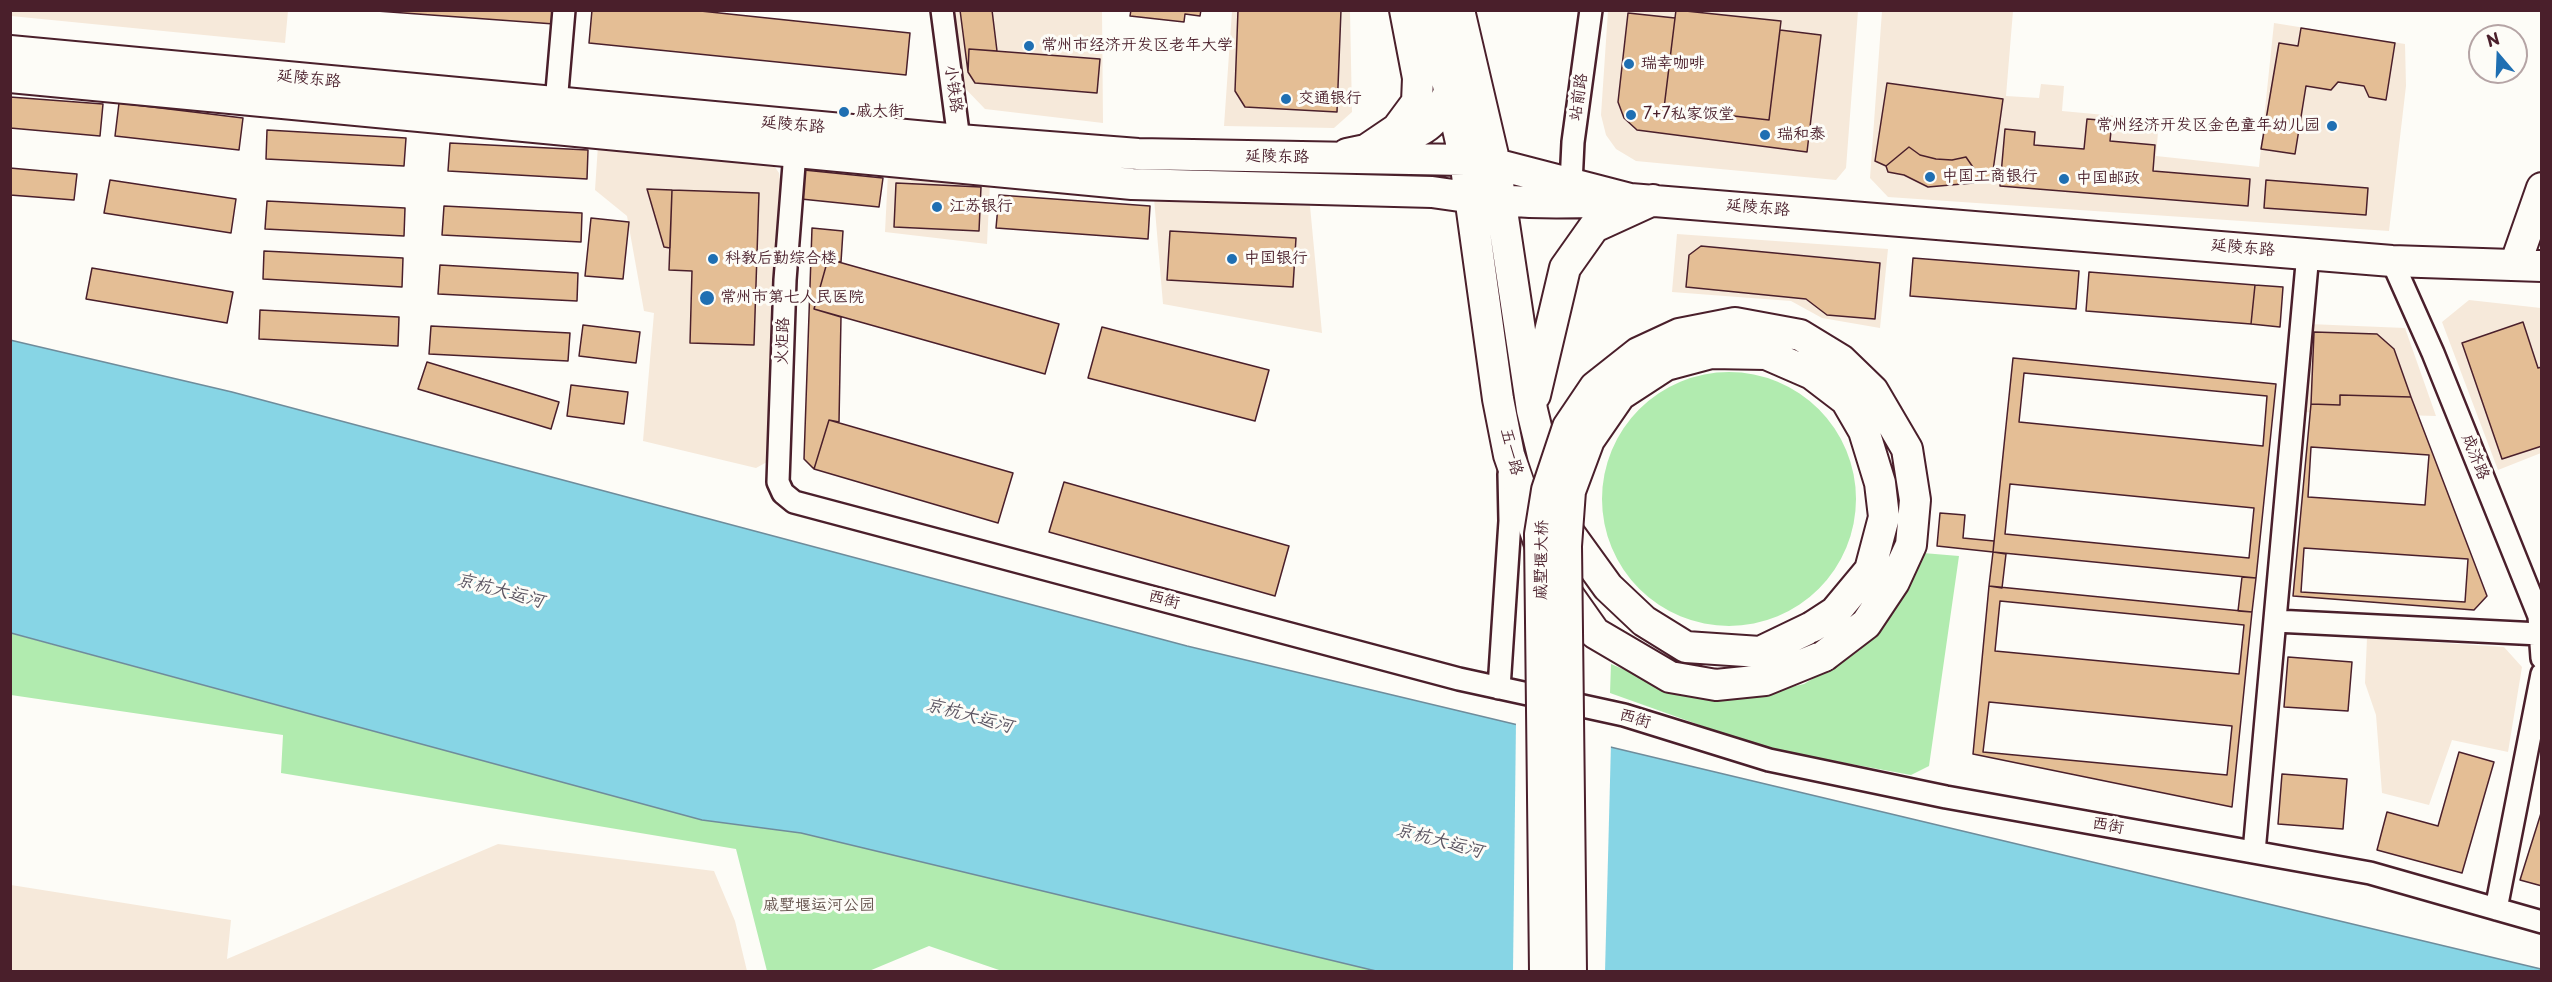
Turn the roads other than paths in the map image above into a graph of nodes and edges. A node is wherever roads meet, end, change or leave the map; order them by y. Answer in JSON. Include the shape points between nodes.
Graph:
{"nodes":[{"id":1,"x":564,"y":10,"type":"edge"},
{"id":2,"x":942,"y":10,"type":"edge"},
{"id":3,"x":1405,"y":10,"type":"edge"},
{"id":4,"x":1431,"y":10,"type":"edge"},
{"id":5,"x":1459,"y":10,"type":"edge"},
{"id":6,"x":1591,"y":10,"type":"edge"},
{"id":7,"x":10,"y":51,"type":"edge"},
{"id":8,"x":10,"y":77,"type":"edge"},
{"id":9,"x":1449,"y":92,"type":"junction"},
{"id":10,"x":555,"y":116,"type":"junction"},
{"id":11,"x":1366,"y":150,"type":"junction"},
{"id":12,"x":795,"y":152,"type":"junction"},
{"id":13,"x":958,"y":154,"type":"junction"},
{"id":14,"x":1329,"y":157,"type":"junction"},
{"id":15,"x":1465,"y":160,"type":"junction"},
{"id":16,"x":1495,"y":164,"type":"junction"},
{"id":17,"x":1571,"y":184,"type":"junction"},
{"id":18,"x":2541,"y":188,"type":"edge"},
{"id":19,"x":1469,"y":198,"type":"junction"},
{"id":20,"x":1642,"y":199,"type":"junction"},
{"id":21,"x":1500,"y":200,"type":"junction"},
{"id":22,"x":2308,"y":253,"type":"junction"},
{"id":23,"x":2392,"y":261,"type":"junction"},
{"id":24,"x":2534,"y":262,"type":"edge"},
{"id":25,"x":1532,"y":410,"type":"junction"},
{"id":26,"x":1509,"y":455,"type":"junction"},
{"id":27,"x":783,"y":493,"type":"joint"},
{"id":28,"x":2275,"y":621,"type":"junction"},
{"id":29,"x":1812,"y":627,"type":"joint"},
{"id":30,"x":2540,"y":634,"type":"junction"},
{"id":31,"x":1824,"y":656,"type":"joint"},
{"id":32,"x":2541,"y":658,"type":"edge"},
{"id":33,"x":2541,"y":674,"type":"edge"},
{"id":34,"x":1499,"y":688,"type":"junction"},
{"id":35,"x":2254,"y":852,"type":"junction"},
{"id":36,"x":2496,"y":909,"type":"junction"},
{"id":37,"x":2541,"y":922,"type":"edge"},
{"id":38,"x":1545,"y":972,"type":"edge"},
{"id":39,"x":1571,"y":972,"type":"edge"}],
"edges":[{"from":1,"to":10,"type":"street"},
{"from":2,"to":13,"type":"street","name":"小铁路"},
{"from":3,"to":11,"type":"main road","via":[[1418,78],[1417,102],[1397,129]]},
{"from":4,"to":9,"type":"main road","name":"五一路"},
{"from":5,"to":16,"type":"main road","name":"五一路"},
{"from":6,"to":17,"type":"street","name":"站前路"},
{"from":7,"to":10,"type":"main road","name":"延陵东路"},
{"from":8,"to":10,"type":"main road","name":"延陵东路"},
{"from":9,"to":11,"type":"main road","via":[[1442,111],[1428,128]]},
{"from":9,"to":15,"type":"main road","name":"五一路"},
{"from":10,"to":12,"type":"main road","name":"延陵东路"},
{"from":10,"to":13,"type":"main road","name":"延陵东路"},
{"from":11,"to":14,"type":"main road"},
{"from":12,"to":13,"type":"main road","name":"延陵东路"},
{"from":12,"to":27,"type":"street","name":"火炬路","via":[[784,304],[778,482]]},
{"from":13,"to":14,"type":"main road","name":"延陵东路"},
{"from":13,"to":19,"type":"main road","name":"延陵东路","via":[[1132,184],[1432,192]]},
{"from":14,"to":15,"type":"main road","name":"延陵东路"},
{"from":15,"to":16,"type":"main road","name":"延陵东路"},
{"from":15,"to":19,"type":"main road","name":"五一路"},
{"from":16,"to":17,"type":"main road","name":"延陵东路"},
{"from":16,"to":21,"type":"main road","name":"五一路"},
{"from":17,"to":20,"type":"main road","name":"延陵东路"},
{"from":18,"to":24,"type":"main road"},
{"from":19,"to":21,"type":"main road","name":"延陵东路"},
{"from":19,"to":26,"type":"main road","name":"五一路"},
{"from":20,"to":21,"type":"main road","name":"延陵东路","via":[[1565,203]]},
{"from":20,"to":22,"type":"main road","name":"延陵东路"},
{"from":20,"to":25,"type":"main road","via":[[1594,227],[1565,268]]},
{"from":21,"to":25,"type":"main road","name":"五一路"},
{"from":22,"to":23,"type":"main road","name":"延陵东路"},
{"from":22,"to":28,"type":"street"},
{"from":23,"to":24,"type":"main road","name":"延陵东路"},
{"from":23,"to":30,"type":"street","name":"成济路","via":[[2539,616]]},
{"from":25,"to":29,"type":"main road","name":"五一路","via":[[1569,533],[1608,587],[1644,621],[1686,647],[1760,652]]},
{"from":26,"to":31,"type":"main road","name":"五一路","via":[[1546,565],[1595,633],[1670,677],[1716,685],[1765,681]]},
{"from":26,"to":34,"type":"street","via":[[1510,521]]},
{"from":27,"to":34,"type":"street","name":"西街","via":[[805,505]]},
{"from":28,"to":30,"type":"street"},
{"from":28,"to":35,"type":"street"},
{"from":29,"to":39,"type":"main road","name":"戚墅堰大桥","bridge":true,"via":[[1835,612],[1870,570],[1884,517],[1880,483],[1864,431],[1846,400],[1812,374],[1766,354],[1711,353],[1666,365],[1620,395],[1589,440],[1570,491],[1566,546]]},
{"from":30,"to":32,"type":"street","name":"成济路"},
{"from":31,"to":38,"type":"main road","name":"戚墅堰大桥","bridge":true,"via":[[1866,624],[1894,582],[1911,545],[1915,500],[1906,449],[1873,391],[1841,360],[1800,335],[1735,323],[1679,334],[1638,353],[1595,387],[1568,427],[1547,490],[1540,534]]},
{"from":33,"to":36,"type":"street"},
{"from":34,"to":35,"type":"street","name":"西街","via":[[1624,715],[1769,760],[1946,797]]},
{"from":35,"to":36,"type":"street","name":"西街","via":[[2370,873]]},
{"from":36,"to":37,"type":"street","name":"西街"}]}
